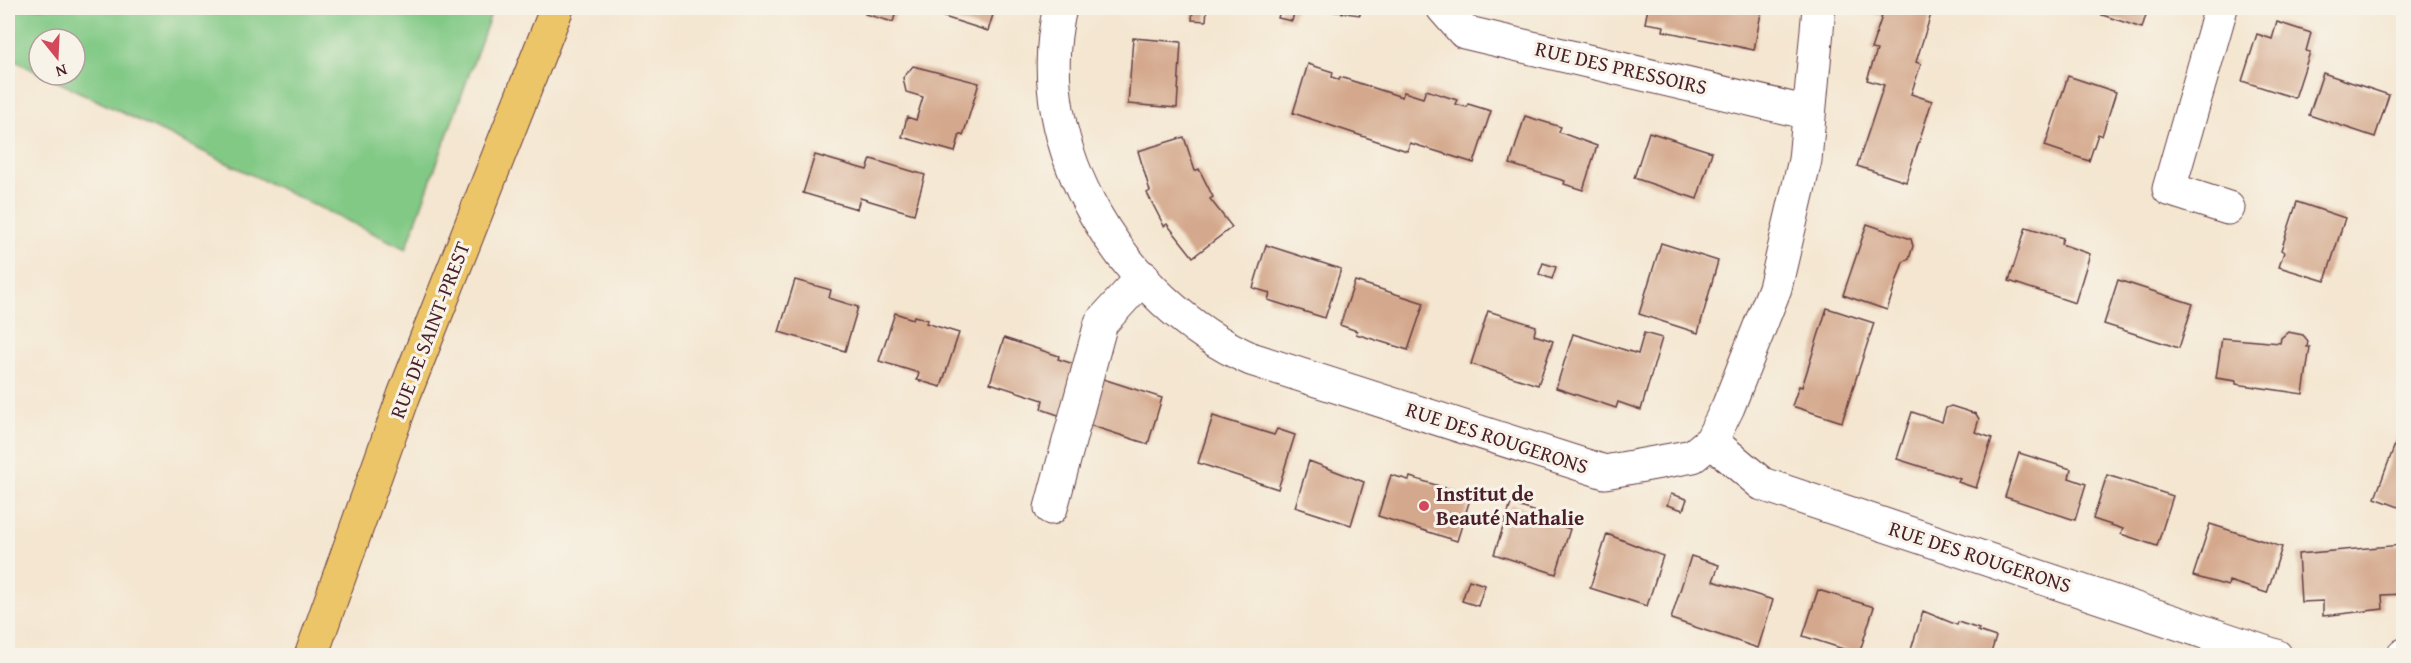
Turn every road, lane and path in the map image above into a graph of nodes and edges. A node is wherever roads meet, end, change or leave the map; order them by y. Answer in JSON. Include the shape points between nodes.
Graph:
{"nodes":[{"id":1,"x":557,"y":8,"type":"edge"},
{"id":2,"x":1060,"y":8,"type":"edge"},
{"id":3,"x":1443,"y":8,"type":"edge"},
{"id":4,"x":1819,"y":8,"type":"edge"},
{"id":5,"x":2221,"y":8,"type":"edge"},
{"id":6,"x":1809,"y":113,"type":"junction"},
{"id":7,"x":2228,"y":208,"type":"dead end"},
{"id":8,"x":1143,"y":277,"type":"junction"},
{"id":9,"x":1711,"y":441,"type":"junction"},
{"id":10,"x":1051,"y":507,"type":"dead end"},
{"id":11,"x":311,"y":655,"type":"edge"},
{"id":12,"x":2276,"y":656,"type":"edge"}],
"edges":[{"from":1,"to":11,"type":"main road","name":"RUE DE SAINT-PREST","via":[[404,395]]},
{"from":2,"to":8,"type":"street","name":"RUE DES ROUGERONS","via":[[1053,70],[1072,166],[1103,226]]},
{"from":3,"to":6,"type":"street","name":"RUE DES PRESSOIRS","via":[[1464,32]]},
{"from":4,"to":6,"type":"street"},
{"from":5,"to":7,"type":"street","via":[[2169,189]]},
{"from":6,"to":9,"type":"street","via":[[1805,160],[1775,288]]},
{"from":8,"to":9,"type":"street","name":"RUE DES ROUGERONS","via":[[1200,332],[1251,359],[1605,472],[1693,456]]},
{"from":8,"to":10,"type":"street","via":[[1101,323]]},
{"from":9,"to":12,"type":"street","name":"RUE DES ROUGERONS","via":[[1762,484]]}]}
